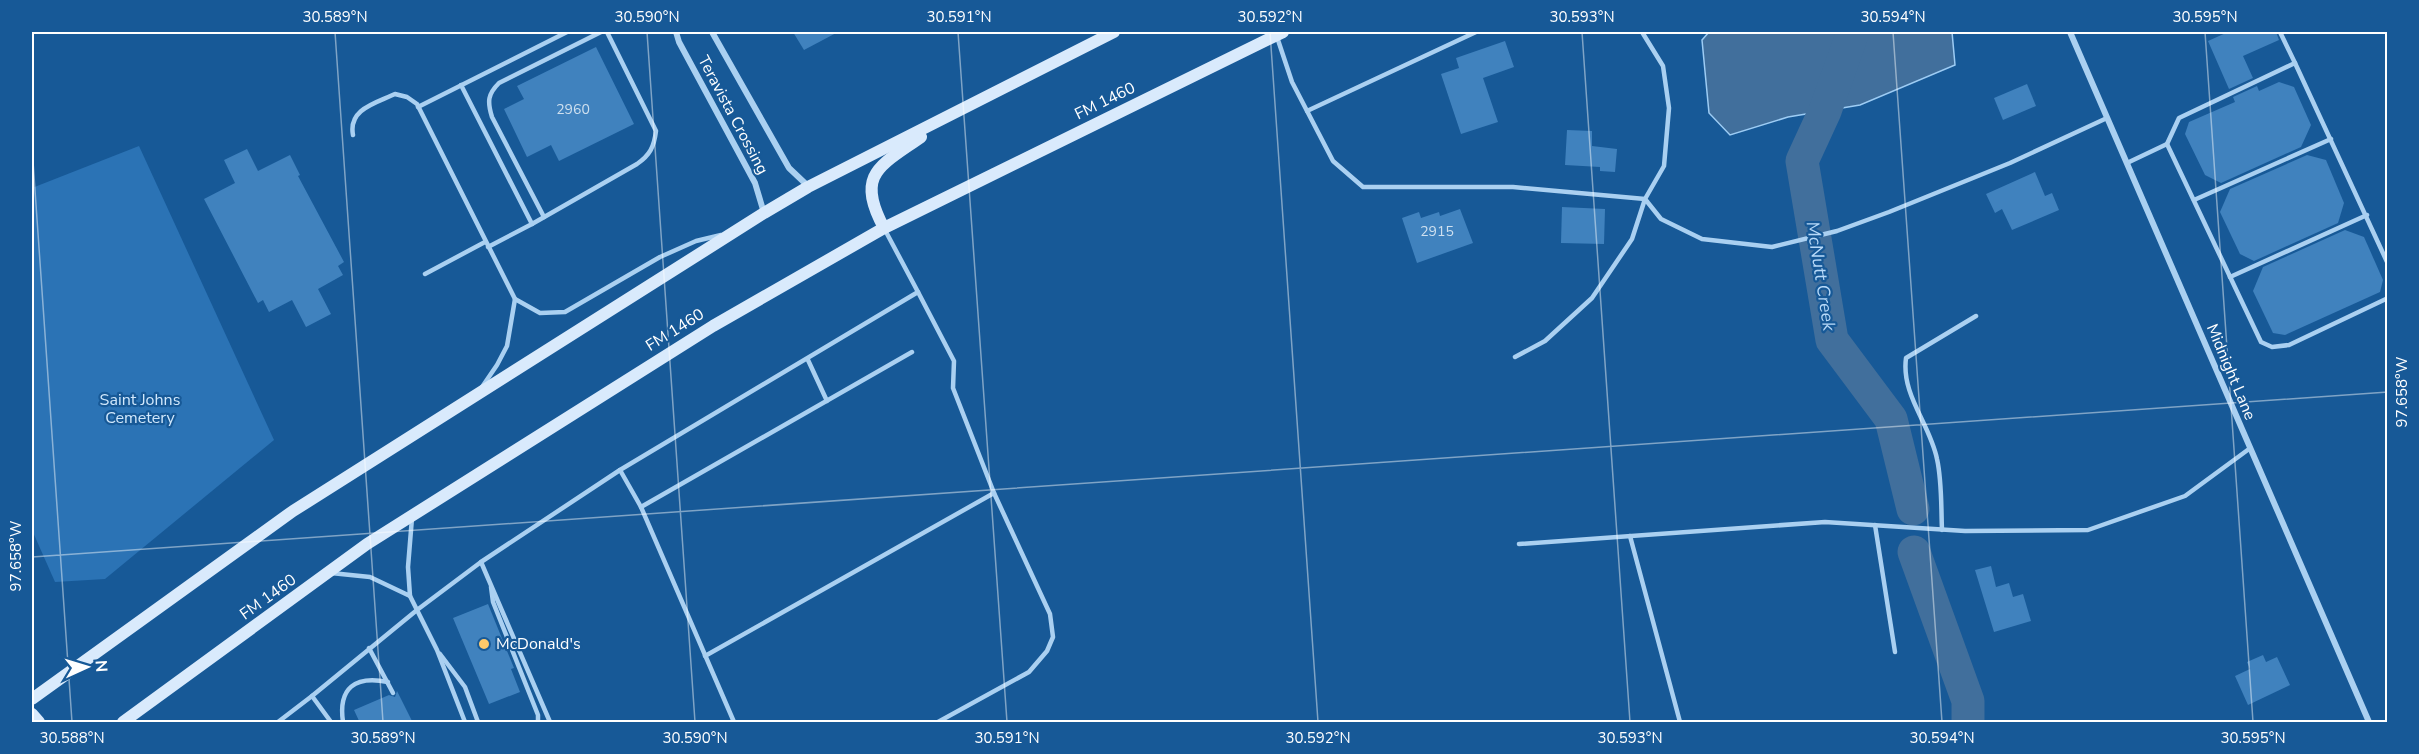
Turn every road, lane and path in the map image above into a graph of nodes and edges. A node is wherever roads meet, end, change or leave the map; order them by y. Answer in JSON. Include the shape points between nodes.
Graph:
{"nodes":[{"id":1,"x":567,"y":32,"type":"edge"},
{"id":2,"x":601,"y":32,"type":"edge"},
{"id":3,"x":607,"y":32,"type":"edge"},
{"id":4,"x":676,"y":32,"type":"edge"},
{"id":5,"x":712,"y":32,"type":"edge"},
{"id":6,"x":1114,"y":32,"type":"edge"},
{"id":7,"x":1476,"y":32,"type":"edge"},
{"id":8,"x":1642,"y":32,"type":"edge"},
{"id":9,"x":2070,"y":32,"type":"edge"},
{"id":10,"x":2280,"y":32,"type":"edge"},
{"id":11,"x":1280,"y":33,"type":"edge"},
{"id":12,"x":2295,"y":63,"type":"junction"},
{"id":13,"x":461,"y":86,"type":"junction"},
{"id":14,"x":418,"y":107,"type":"junction"},
{"id":15,"x":1307,"y":111,"type":"junction"},
{"id":16,"x":957,"y":112,"type":"junction"},
{"id":17,"x":2107,"y":118,"type":"junction"},
{"id":18,"x":353,"y":135,"type":"dead end"},
{"id":19,"x":2331,"y":139,"type":"junction"},
{"id":20,"x":2167,"y":144,"type":"junction"},
{"id":21,"x":2127,"y":163,"type":"junction"},
{"id":22,"x":808,"y":187,"type":"junction"},
{"id":23,"x":1645,"y":199,"type":"junction"},
{"id":24,"x":2194,"y":200,"type":"junction"},
{"id":25,"x":764,"y":213,"type":"junction"},
{"id":26,"x":2367,"y":215,"type":"junction"},
{"id":27,"x":544,"y":217,"type":"junction"},
{"id":28,"x":532,"y":224,"type":"junction"},
{"id":29,"x":884,"y":228,"type":"junction"},
{"id":30,"x":734,"y":231,"type":"junction"},
{"id":31,"x":487,"y":245,"type":"junction"},
{"id":32,"x":2388,"y":264,"type":"edge"},
{"id":33,"x":425,"y":274,"type":"dead end"},
{"id":34,"x":2230,"y":277,"type":"junction"},
{"id":35,"x":918,"y":292,"type":"junction"},
{"id":36,"x":2388,"y":298,"type":"edge"},
{"id":37,"x":515,"y":299,"type":"junction"},
{"id":38,"x":1976,"y":316,"type":"dead end"},
{"id":39,"x":912,"y":352,"type":"dead end"},
{"id":40,"x":1515,"y":357,"type":"dead end"},
{"id":41,"x":808,"y":360,"type":"junction"},
{"id":42,"x":476,"y":394,"type":"junction"},
{"id":43,"x":827,"y":401,"type":"junction"},
{"id":44,"x":2249,"y":449,"type":"junction"},
{"id":45,"x":620,"y":470,"type":"junction"},
{"id":46,"x":994,"y":493,"type":"junction"},
{"id":47,"x":641,"y":507,"type":"junction"},
{"id":48,"x":412,"y":516,"type":"junction"},
{"id":49,"x":1875,"y":525,"type":"junction"},
{"id":50,"x":1942,"y":530,"type":"junction"},
{"id":51,"x":1630,"y":536,"type":"junction"},
{"id":52,"x":1519,"y":544,"type":"dead end"},
{"id":53,"x":481,"y":562,"type":"junction"},
{"id":54,"x":328,"y":573,"type":"junction"},
{"id":55,"x":491,"y":583,"type":"junction"},
{"id":56,"x":410,"y":596,"type":"junction"},
{"id":57,"x":417,"y":610,"type":"junction"},
{"id":58,"x":369,"y":648,"type":"junction"},
{"id":59,"x":437,"y":650,"type":"junction"},
{"id":60,"x":1895,"y":652,"type":"dead end"},
{"id":61,"x":705,"y":656,"type":"junction"},
{"id":62,"x":388,"y":682,"type":"junction"},
{"id":63,"x":393,"y":693,"type":"dead end"},
{"id":64,"x":312,"y":696,"type":"junction"},
{"id":65,"x":32,"y":699,"type":"edge"},
{"id":66,"x":32,"y":714,"type":"edge"},
{"id":67,"x":285,"y":720,"type":"edge"},
{"id":68,"x":39,"y":723,"type":"edge"},
{"id":69,"x":123,"y":723,"type":"edge"},
{"id":70,"x":278,"y":723,"type":"edge"},
{"id":71,"x":331,"y":723,"type":"edge"},
{"id":72,"x":343,"y":723,"type":"edge"},
{"id":73,"x":465,"y":723,"type":"edge"},
{"id":74,"x":478,"y":723,"type":"edge"},
{"id":75,"x":538,"y":723,"type":"edge"},
{"id":76,"x":550,"y":723,"type":"edge"},
{"id":77,"x":734,"y":723,"type":"edge"},
{"id":78,"x":938,"y":723,"type":"edge"},
{"id":79,"x":1680,"y":723,"type":"edge"},
{"id":80,"x":2369,"y":723,"type":"edge"}],
"edges":[{"from":1,"to":13,"type":"lane"},
{"from":2,"to":27,"type":"lane","via":[[499,83],[490,93],[492,117]]},
{"from":3,"to":27,"type":"lane","via":[[656,131],[654,146],[637,164]]},
{"from":4,"to":25,"type":"street","name":"Teravista Crossing","via":[[755,183]]},
{"from":5,"to":22,"type":"street","name":"Teravista Crossing","via":[[789,168]]},
{"from":6,"to":16,"type":"main road"},
{"from":7,"to":15,"type":"lane"},
{"from":8,"to":23,"type":"lane","via":[[1663,66],[1669,108],[1664,166]]},
{"from":9,"to":17,"type":"street","name":"Midnight Lane"},
{"from":10,"to":12,"type":"lane"},
{"from":11,"to":15,"type":"lane","via":[[1292,82]]},
{"from":11,"to":29,"type":"main road","name":"FM 1460","number":"FM 1460"},
{"from":12,"to":19,"type":"lane"},
{"from":12,"to":20,"type":"lane","via":[[2179,118]]},
{"from":13,"to":14,"type":"lane"},
{"from":13,"to":28,"type":"lane"},
{"from":14,"to":18,"type":"lane","via":[[407,96],[395,94],[356,113],[351,123]]},
{"from":14,"to":31,"type":"lane"},
{"from":15,"to":23,"type":"lane","via":[[1333,161],[1363,187],[1514,187]]},
{"from":16,"to":22,"type":"main road"},
{"from":16,"to":29,"type":"main road","via":[[879,166],[871,183],[872,206]]},
{"from":17,"to":21,"type":"street","name":"Midnight Lane"},
{"from":17,"to":23,"type":"lane","via":[[2010,163],[1837,231],[1772,247],[1702,239],[1661,219]]},
{"from":19,"to":24,"type":"lane"},
{"from":19,"to":26,"type":"lane"},
{"from":20,"to":21,"type":"lane"},
{"from":20,"to":24,"type":"lane"},
{"from":21,"to":44,"type":"street","name":"Midnight Lane"},
{"from":22,"to":25,"type":"main road"},
{"from":23,"to":40,"type":"lane","via":[[1632,239],[1592,298],[1545,341]]},
{"from":24,"to":34,"type":"lane"},
{"from":25,"to":30,"type":"main road"},
{"from":26,"to":32,"type":"lane"},
{"from":26,"to":34,"type":"lane"},
{"from":27,"to":28,"type":"lane"},
{"from":28,"to":31,"type":"lane"},
{"from":29,"to":35,"type":"lane"},
{"from":29,"to":48,"type":"main road","name":"FM 1460","number":"FM 1460","via":[[713,326]]},
{"from":30,"to":37,"type":"lane","via":[[696,241],[660,257],[565,312],[540,313]]},
{"from":30,"to":42,"type":"main road"},
{"from":31,"to":33,"type":"lane"},
{"from":31,"to":37,"type":"lane"},
{"from":34,"to":36,"type":"lane","via":[[2261,342],[2272,347],[2289,345]]},
{"from":35,"to":41,"type":"lane"},
{"from":35,"to":46,"type":"lane","via":[[954,361],[953,388]]},
{"from":37,"to":42,"type":"lane","via":[[507,346]]},
{"from":38,"to":50,"type":"lane","via":[[1906,358],[1907,386],[1938,460]]},
{"from":39,"to":43,"type":"lane"},
{"from":41,"to":43,"type":"lane"},
{"from":41,"to":45,"type":"lane"},
{"from":42,"to":65,"type":"main road","via":[[293,511]]},
{"from":43,"to":47,"type":"lane"},
{"from":44,"to":50,"type":"lane","via":[[2185,496],[2088,530]]},
{"from":44,"to":80,"type":"street","name":"Midnight Lane"},
{"from":45,"to":47,"type":"lane"},
{"from":45,"to":53,"type":"lane"},
{"from":46,"to":61,"type":"lane"},
{"from":46,"to":78,"type":"lane","via":[[1050,615],[1053,637],[1029,672]]},
{"from":47,"to":61,"type":"lane"},
{"from":48,"to":54,"type":"main road","name":"FM 1460","number":"FM 1460"},
{"from":48,"to":56,"type":"lane"},
{"from":49,"to":50,"type":"lane"},
{"from":49,"to":51,"type":"lane","via":[[1825,522]]},
{"from":49,"to":60,"type":"lane"},
{"from":51,"to":52,"type":"lane"},
{"from":51,"to":79,"type":"lane"},
{"from":53,"to":55,"type":"lane"},
{"from":53,"to":57,"type":"lane"},
{"from":54,"to":56,"type":"lane","via":[[370,577]]},
{"from":54,"to":69,"type":"main road","name":"FM 1460","number":"FM 1460"},
{"from":55,"to":75,"type":"lane","via":[[492,602]]},
{"from":55,"to":76,"type":"lane"},
{"from":56,"to":57,"type":"lane"},
{"from":57,"to":58,"type":"lane"},
{"from":57,"to":59,"type":"lane"},
{"from":58,"to":62,"type":"lane"},
{"from":58,"to":64,"type":"lane"},
{"from":59,"to":73,"type":"lane"},
{"from":59,"to":74,"type":"lane","via":[[465,687]]},
{"from":61,"to":77,"type":"lane"},
{"from":62,"to":63,"type":"lane"},
{"from":62,"to":72,"type":"lane","via":[[371,678],[352,685],[343,696]]},
{"from":64,"to":67,"type":"lane"},
{"from":64,"to":71,"type":"lane"},
{"from":66,"to":68,"type":"main road"},
{"from":67,"to":70,"type":"lane"}]}
